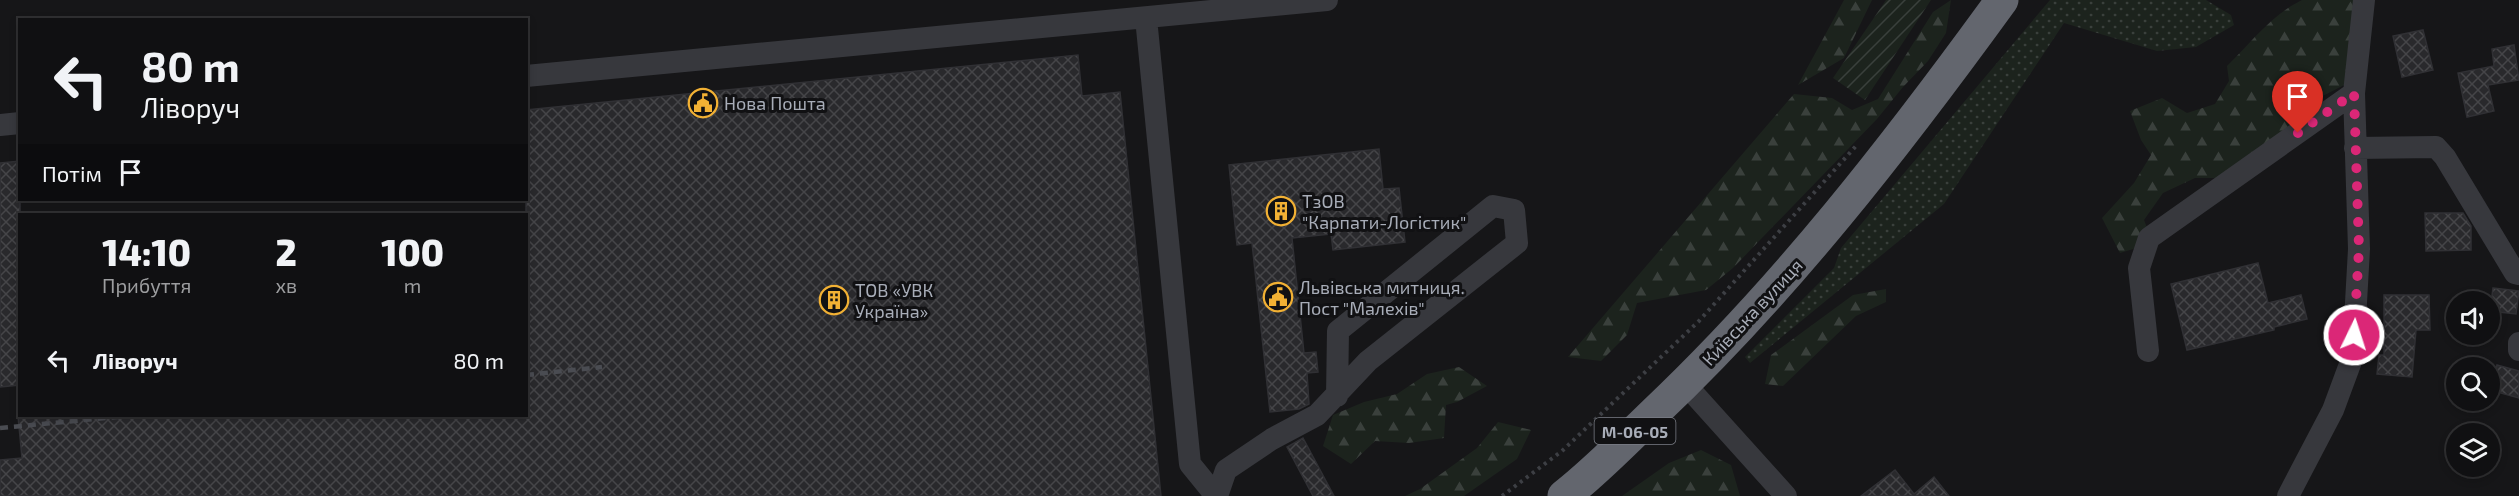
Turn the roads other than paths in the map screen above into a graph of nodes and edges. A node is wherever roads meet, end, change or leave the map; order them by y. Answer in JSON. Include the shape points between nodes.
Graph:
{"nodes":[{"id":1,"x":1327,"y":0,"type":"edge"},
{"id":2,"x":2001,"y":0,"type":"edge"},
{"id":3,"x":2364,"y":0,"type":"edge"},
{"id":4,"x":1146,"y":18,"type":"junction"},
{"id":5,"x":528,"y":76,"type":"edge"},
{"id":6,"x":2354,"y":93,"type":"junction"},
{"id":7,"x":18,"y":123,"type":"edge"},
{"id":8,"x":0,"y":124,"type":"edge"},
{"id":9,"x":2355,"y":148,"type":"junction"},
{"id":10,"x":2519,"y":274,"type":"edge"},
{"id":11,"x":2519,"y":343,"type":"edge"},
{"id":12,"x":2519,"y":350,"type":"edge"},
{"id":13,"x":2148,"y":351,"type":"dead end"},
{"id":14,"x":1685,"y":384,"type":"junction"},
{"id":15,"x":1337,"y":396,"type":"junction"},
{"id":16,"x":1570,"y":494,"type":"edge"},
{"id":17,"x":1216,"y":496,"type":"edge"},
{"id":18,"x":1786,"y":496,"type":"edge"},
{"id":19,"x":2288,"y":496,"type":"edge"}],
"edges":[{"from":1,"to":4,"type":"street"},
{"from":2,"to":14,"type":"highway","name":"Київська вулиця","number":"М-06-05","via":[[1922,110],[1796,265]]},
{"from":3,"to":6,"type":"street"},
{"from":4,"to":5,"type":"street"},
{"from":4,"to":17,"type":"street","via":[[1190,464]]},
{"from":6,"to":9,"type":"street"},
{"from":6,"to":13,"type":"street","via":[[2149,238],[2139,267]]},
{"from":7,"to":8,"type":"street"},
{"from":9,"to":10,"type":"street","via":[[2436,147]]},
{"from":9,"to":19,"type":"street","via":[[2359,249],[2353,356],[2333,410]]},
{"from":11,"to":12,"type":"street"},
{"from":14,"to":16,"type":"highway","name":"Київська вулиця","number":"М-06-05"},
{"from":14,"to":18,"type":"street"},
{"from":15,"to":15,"type":"street","via":[[1368,362],[1517,243],[1514,210],[1493,206],[1338,332]]},
{"from":15,"to":17,"type":"street","via":[[1317,415],[1226,470]]}]}
